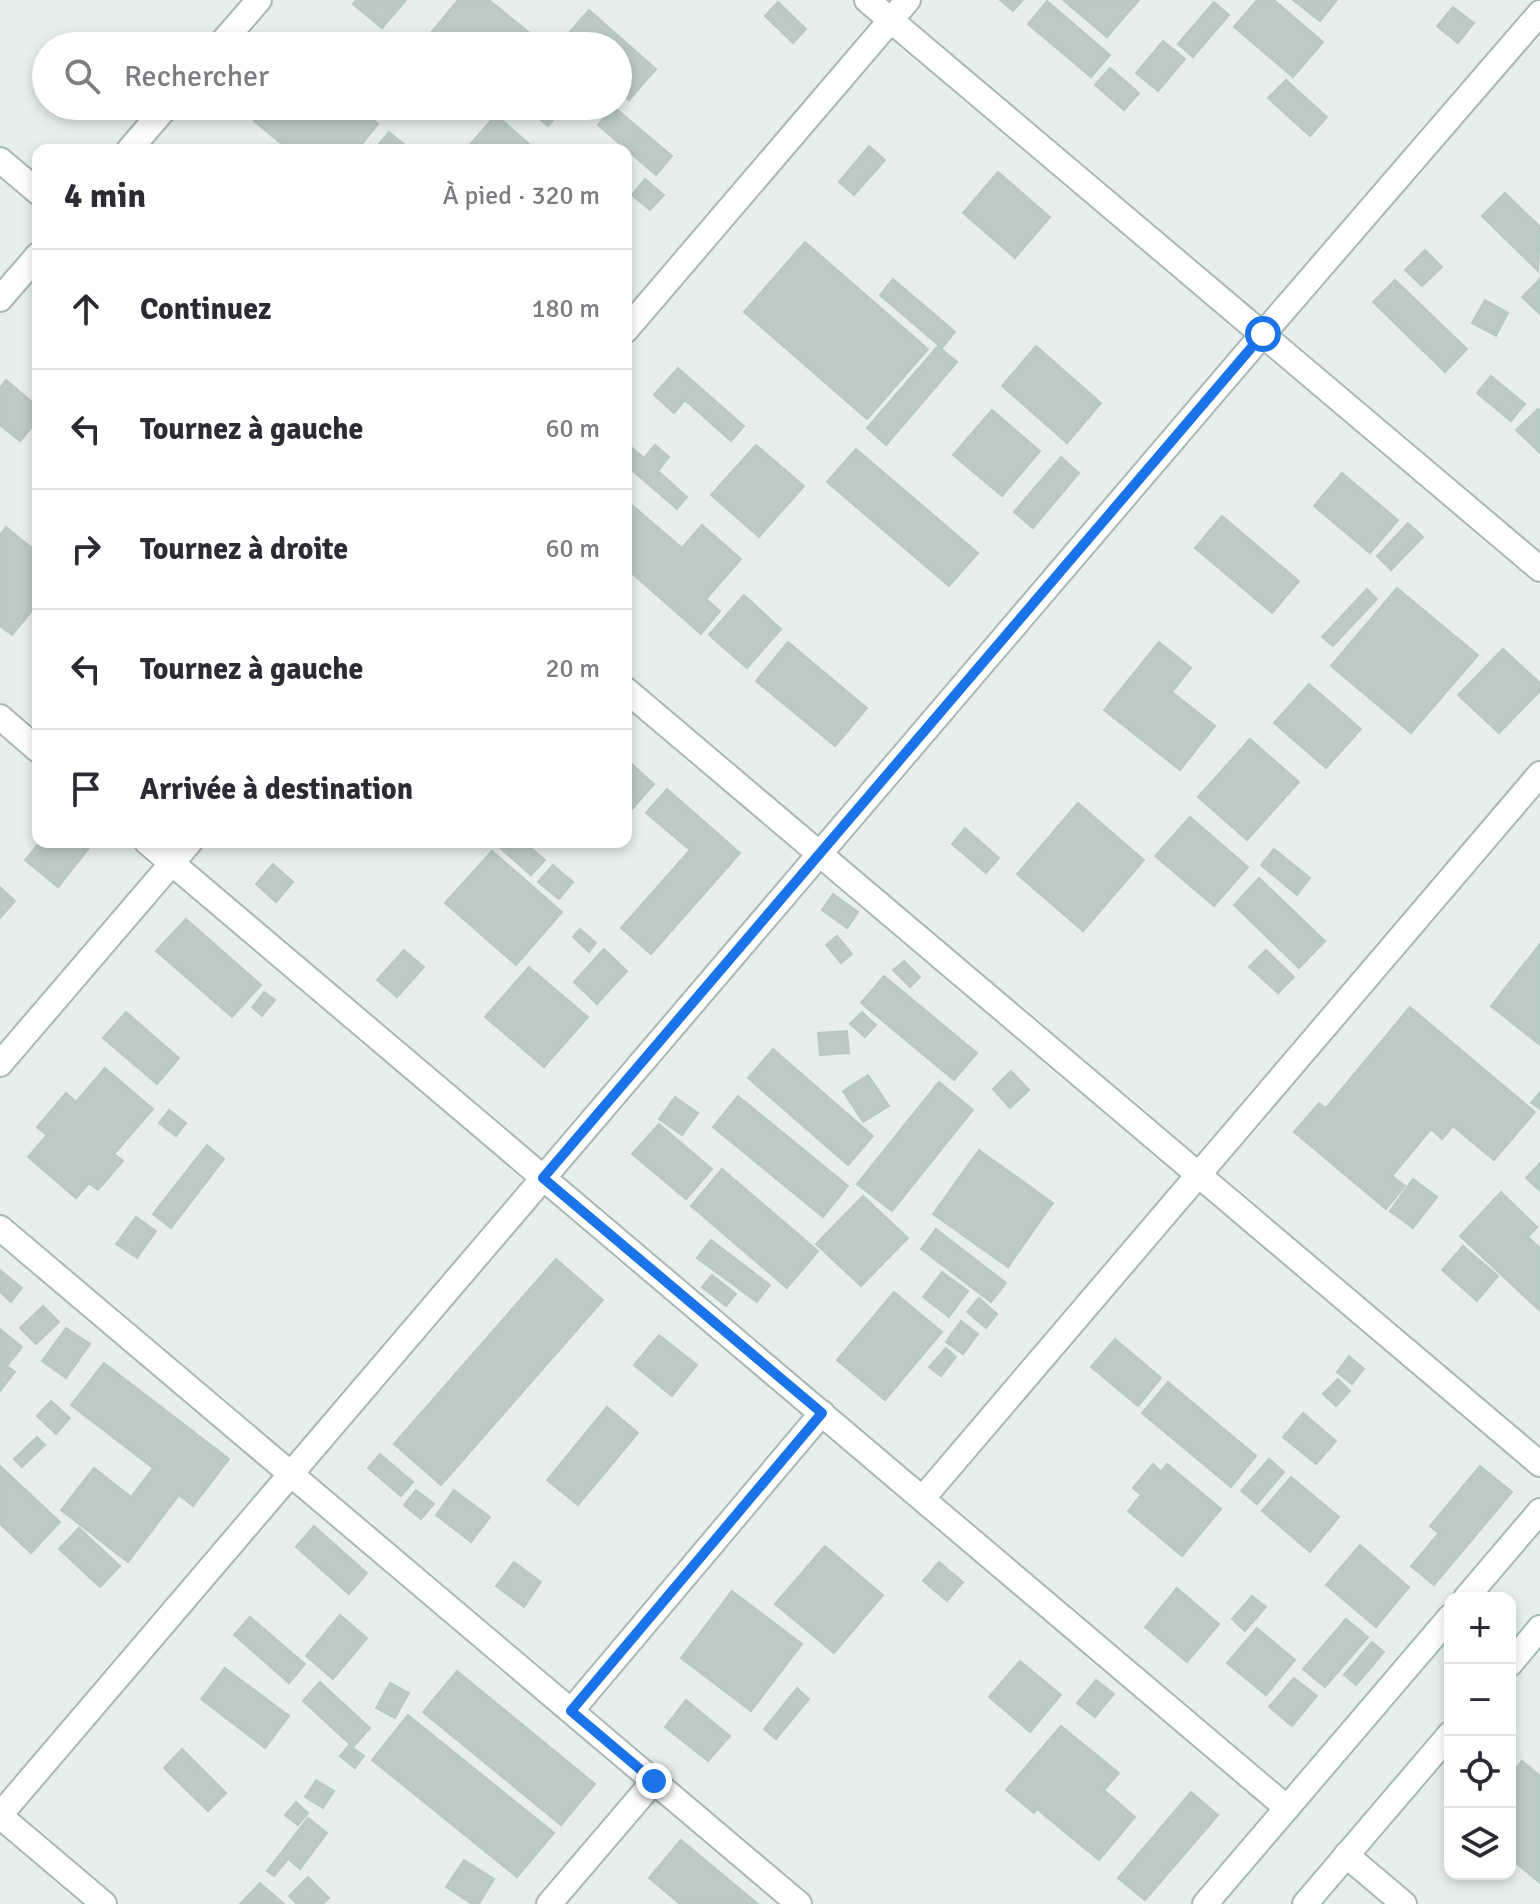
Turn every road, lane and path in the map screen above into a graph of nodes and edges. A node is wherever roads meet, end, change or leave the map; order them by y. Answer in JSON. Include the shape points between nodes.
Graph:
{"nodes":[{"id":1,"x":259,"y":0,"type":"edge"},
{"id":2,"x":867,"y":0,"type":"edge"},
{"id":3,"x":908,"y":0,"type":"edge"},
{"id":4,"x":1540,"y":13,"type":"edge"},
{"id":5,"x":891,"y":20,"type":"junction"},
{"id":6,"x":231,"y":32,"type":"edge"},
{"id":7,"x":155,"y":120,"type":"edge"},
{"id":8,"x":134,"y":144,"type":"edge"},
{"id":9,"x":0,"y":160,"type":"edge"},
{"id":10,"x":32,"y":187,"type":"edge"},
{"id":11,"x":32,"y":262,"type":"edge"},
{"id":12,"x":0,"y":299,"type":"edge"},
{"id":13,"x":632,"y":323,"type":"edge"},
{"id":14,"x":1263,"y":334,"type":"junction"},
{"id":15,"x":1540,"y":569,"type":"edge"},
{"id":16,"x":632,"y":695,"type":"edge"},
{"id":17,"x":0,"y":717,"type":"edge"},
{"id":18,"x":32,"y":745,"type":"edge"},
{"id":19,"x":1540,"y":774,"type":"edge"},
{"id":20,"x":154,"y":848,"type":"edge"},
{"id":21,"x":185,"y":848,"type":"edge"},
{"id":22,"x":819,"y":854,"type":"junction"},
{"id":23,"x":172,"y":863,"type":"junction"},
{"id":24,"x":0,"y":1064,"type":"edge"},
{"id":25,"x":1198,"y":1175,"type":"junction"},
{"id":26,"x":543,"y":1178,"type":"junction"},
{"id":27,"x":0,"y":1228,"type":"edge"},
{"id":28,"x":822,"y":1413,"type":"junction"},
{"id":29,"x":1540,"y":1464,"type":"edge"},
{"id":30,"x":291,"y":1473,"type":"junction"},
{"id":31,"x":923,"y":1498,"type":"junction"},
{"id":32,"x":1540,"y":1511,"type":"edge"},
{"id":33,"x":1471,"y":1592,"type":"edge"},
{"id":34,"x":1444,"y":1624,"type":"edge"},
{"id":35,"x":1540,"y":1628,"type":"edge"},
{"id":36,"x":1516,"y":1657,"type":"edge"},
{"id":37,"x":571,"y":1711,"type":"junction"},
{"id":38,"x":1448,"y":1736,"type":"edge"},
{"id":39,"x":654,"y":1781,"type":"junction"},
{"id":40,"x":1287,"y":1808,"type":"junction"},
{"id":41,"x":0,"y":1815,"type":"edge"},
{"id":42,"x":1346,"y":1855,"type":"junction"},
{"id":43,"x":104,"y":1904,"type":"edge"},
{"id":44,"x":549,"y":1904,"type":"edge"},
{"id":45,"x":799,"y":1904,"type":"edge"},
{"id":46,"x":1205,"y":1904,"type":"edge"},
{"id":47,"x":1305,"y":1904,"type":"edge"},
{"id":48,"x":1404,"y":1904,"type":"edge"}],
"edges":[{"from":1,"to":6,"type":"street"},
{"from":2,"to":5,"type":"street"},
{"from":3,"to":5,"type":"street"},
{"from":4,"to":14,"type":"street"},
{"from":5,"to":13,"type":"street"},
{"from":5,"to":14,"type":"street"},
{"from":7,"to":8,"type":"street"},
{"from":9,"to":10,"type":"street"},
{"from":11,"to":12,"type":"street"},
{"from":14,"to":15,"type":"street"},
{"from":14,"to":22,"type":"street"},
{"from":16,"to":22,"type":"street"},
{"from":17,"to":18,"type":"street"},
{"from":19,"to":25,"type":"street"},
{"from":20,"to":23,"type":"street"},
{"from":21,"to":23,"type":"street"},
{"from":22,"to":25,"type":"street"},
{"from":22,"to":26,"type":"street"},
{"from":23,"to":24,"type":"street"},
{"from":23,"to":26,"type":"street"},
{"from":25,"to":29,"type":"street"},
{"from":25,"to":31,"type":"street"},
{"from":26,"to":28,"type":"street"},
{"from":26,"to":30,"type":"street"},
{"from":27,"to":30,"type":"street"},
{"from":28,"to":31,"type":"street"},
{"from":28,"to":37,"type":"street"},
{"from":30,"to":37,"type":"street"},
{"from":30,"to":41,"type":"street"},
{"from":31,"to":40,"type":"street"},
{"from":32,"to":33,"type":"street"},
{"from":34,"to":40,"type":"street"},
{"from":35,"to":36,"type":"street"},
{"from":37,"to":39,"type":"street"},
{"from":38,"to":42,"type":"street"},
{"from":39,"to":44,"type":"street"},
{"from":39,"to":45,"type":"street"},
{"from":40,"to":46,"type":"street"},
{"from":41,"to":43,"type":"street"},
{"from":42,"to":47,"type":"street"},
{"from":42,"to":48,"type":"street"}]}
